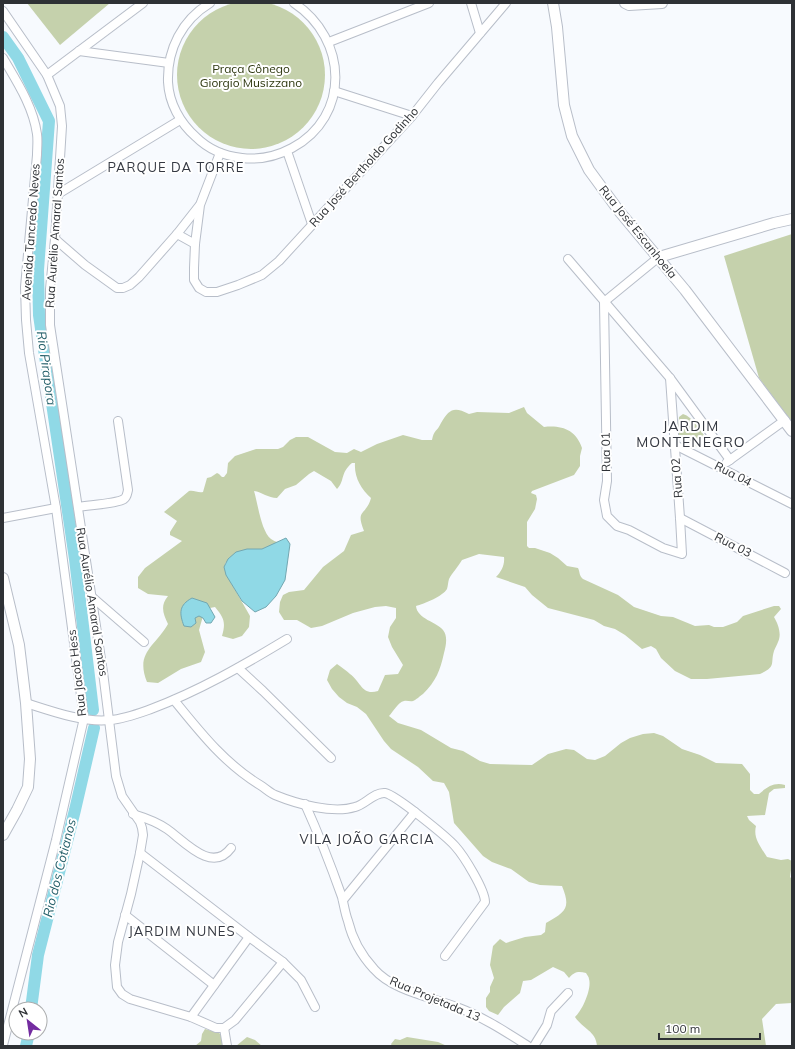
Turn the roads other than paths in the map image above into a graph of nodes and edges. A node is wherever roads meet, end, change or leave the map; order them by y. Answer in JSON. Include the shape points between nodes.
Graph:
{"nodes":[{"id":1,"x":143,"y":3,"type":"edge"},
{"id":2,"x":210,"y":3,"type":"edge"},
{"id":3,"x":294,"y":3,"type":"edge"},
{"id":4,"x":429,"y":3,"type":"edge"},
{"id":5,"x":472,"y":3,"type":"edge"},
{"id":6,"x":506,"y":3,"type":"edge"},
{"id":7,"x":553,"y":3,"type":"edge"},
{"id":8,"x":625,"y":3,"type":"edge"},
{"id":9,"x":657,"y":3,"type":"edge"},
{"id":10,"x":199,"y":6,"type":"edge"},
{"id":11,"x":3,"y":11,"type":"edge"},
{"id":12,"x":480,"y":32,"type":"junction"},
{"id":13,"x":329,"y":42,"type":"junction"},
{"id":14,"x":79,"y":51,"type":"junction"},
{"id":15,"x":3,"y":58,"type":"edge"},
{"id":16,"x":169,"y":63,"type":"junction"},
{"id":17,"x":47,"y":75,"type":"junction"},
{"id":18,"x":334,"y":91,"type":"junction"},
{"id":19,"x":412,"y":116,"type":"junction"},
{"id":20,"x":180,"y":120,"type":"junction"},
{"id":21,"x":287,"y":151,"type":"junction"},
{"id":22,"x":220,"y":153,"type":"junction"},
{"id":23,"x":58,"y":194,"type":"junction"},
{"id":24,"x":200,"y":205,"type":"junction"},
{"id":25,"x":792,"y":219,"type":"edge"},
{"id":26,"x":312,"y":224,"type":"junction"},
{"id":27,"x":177,"y":234,"type":"junction"},
{"id":28,"x":55,"y":239,"type":"junction"},
{"id":29,"x":195,"y":244,"type":"junction"},
{"id":30,"x":659,"y":257,"type":"junction"},
{"id":31,"x":568,"y":259,"type":"dead end"},
{"id":32,"x":604,"y":302,"type":"junction"},
{"id":33,"x":670,"y":378,"type":"junction"},
{"id":34,"x":784,"y":420,"type":"junction"},
{"id":35,"x":118,"y":421,"type":"dead end"},
{"id":36,"x":792,"y":431,"type":"edge"},
{"id":37,"x":675,"y":445,"type":"junction"},
{"id":38,"x":730,"y":460,"type":"junction"},
{"id":39,"x":720,"y":468,"type":"junction"},
{"id":40,"x":792,"y":504,"type":"edge"},
{"id":41,"x":78,"y":507,"type":"junction"},
{"id":42,"x":56,"y":508,"type":"junction"},
{"id":43,"x":3,"y":518,"type":"edge"},
{"id":44,"x":680,"y":518,"type":"junction"},
{"id":45,"x":682,"y":554,"type":"joint"},
{"id":46,"x":785,"y":573,"type":"dead end"},
{"id":47,"x":3,"y":578,"type":"edge"},
{"id":48,"x":92,"y":597,"type":"junction"},
{"id":49,"x":287,"y":638,"type":"dead end"},
{"id":50,"x":144,"y":642,"type":"dead end"},
{"id":51,"x":238,"y":668,"type":"junction"},
{"id":52,"x":174,"y":700,"type":"junction"},
{"id":53,"x":26,"y":703,"type":"junction"},
{"id":54,"x":84,"y":718,"type":"junction"},
{"id":55,"x":109,"y":721,"type":"junction"},
{"id":56,"x":331,"y":758,"type":"dead end"},
{"id":57,"x":305,"y":804,"type":"junction"},
{"id":58,"x":415,"y":812,"type":"junction"},
{"id":59,"x":134,"y":814,"type":"junction"},
{"id":60,"x":3,"y":835,"type":"edge"},
{"id":61,"x":231,"y":848,"type":"dead end"},
{"id":62,"x":140,"y":853,"type":"junction"},
{"id":63,"x":343,"y":900,"type":"junction"},
{"id":64,"x":126,"y":915,"type":"junction"},
{"id":65,"x":249,"y":937,"type":"junction"},
{"id":66,"x":445,"y":956,"type":"dead end"},
{"id":67,"x":283,"y":962,"type":"junction"},
{"id":68,"x":214,"y":985,"type":"junction"},
{"id":69,"x":568,"y":993,"type":"dead end"},
{"id":70,"x":315,"y":1007,"type":"dead end"},
{"id":71,"x":191,"y":1017,"type":"junction"},
{"id":72,"x":224,"y":1028,"type":"junction"},
{"id":73,"x":3,"y":1045,"type":"edge"},
{"id":74,"x":227,"y":1046,"type":"edge"},
{"id":75,"x":528,"y":1046,"type":"edge"},
{"id":76,"x":534,"y":1046,"type":"edge"}],
"edges":[{"from":1,"to":14,"type":"street"},
{"from":2,"to":10,"type":"street"},
{"from":3,"to":13,"type":"street","via":[[318,24]]},
{"from":4,"to":13,"type":"street"},
{"from":5,"to":12,"type":"street"},
{"from":6,"to":12,"type":"street","name":"Rua José Bertholdo Godinho"},
{"from":7,"to":30,"type":"street","name":"Rua José Escanhoela","via":[[564,105],[572,136],[589,170],[618,211]]},
{"from":8,"to":9,"type":"street"},
{"from":10,"to":16,"type":"street","via":[[174,44]]},
{"from":11,"to":17,"type":"street","name":"Rua Aurélio Amaral Santos"},
{"from":12,"to":19,"type":"street","name":"Rua José Bertholdo Godinho"},
{"from":13,"to":18,"type":"street","via":[[335,66]]},
{"from":14,"to":16,"type":"street"},
{"from":14,"to":17,"type":"street"},
{"from":15,"to":42,"type":"street","name":"Avenida Tancredo Neves","via":[[33,114],[37,135],[25,288],[26,314],[29,353]]},
{"from":16,"to":20,"type":"street","via":[[170,97]]},
{"from":17,"to":23,"type":"street","name":"Rua Aurélio Amaral Santos","via":[[60,106],[62,126]]},
{"from":18,"to":19,"type":"street"},
{"from":18,"to":21,"type":"street","via":[[321,122],[306,139]]},
{"from":19,"to":26,"type":"street","name":"Rua José Bertholdo Godinho"},
{"from":20,"to":22,"type":"street","via":[[198,139]]},
{"from":20,"to":23,"type":"street"},
{"from":21,"to":22,"type":"street","via":[[248,159]]},
{"from":21,"to":26,"type":"street"},
{"from":22,"to":24,"type":"street"},
{"from":23,"to":28,"type":"street","name":"Rua Aurélio Amaral Santos"},
{"from":24,"to":27,"type":"street"},
{"from":24,"to":29,"type":"street"},
{"from":25,"to":30,"type":"street"},
{"from":26,"to":29,"type":"street","name":"Rua José Bertholdo Godinho","via":[[279,261],[262,275],[217,292],[206,292],[199,288],[194,280]]},
{"from":27,"to":28,"type":"street","via":[[138,277],[123,288],[118,288],[85,265]]},
{"from":27,"to":29,"type":"street"},
{"from":28,"to":41,"type":"street","name":"Rua Aurélio Amaral Santos","via":[[50,289],[50,325]]},
{"from":30,"to":32,"type":"street"},
{"from":30,"to":34,"type":"street","name":"Rua José Escanhoela"},
{"from":31,"to":32,"type":"street"},
{"from":32,"to":33,"type":"street"},
{"from":32,"to":45,"type":"street","name":"Rua 01","via":[[607,481],[604,500],[607,516],[617,526],[663,548]]},
{"from":33,"to":37,"type":"street","name":"Rua 02"},
{"from":33,"to":38,"type":"street"},
{"from":34,"to":36,"type":"street","name":"Rua José Escanhoela"},
{"from":34,"to":38,"type":"street"},
{"from":35,"to":41,"type":"street","via":[[127,495],[118,501]]},
{"from":37,"to":39,"type":"street","name":"Rua 04"},
{"from":37,"to":44,"type":"street","name":"Rua 02"},
{"from":38,"to":39,"type":"street"},
{"from":39,"to":40,"type":"street","name":"Rua 04"},
{"from":41,"to":48,"type":"street","name":"Rua Aurélio Amaral Santos"},
{"from":42,"to":43,"type":"street"},
{"from":42,"to":54,"type":"street","name":"Rua Jacob Hess"},
{"from":44,"to":45,"type":"street","name":"Rua 02"},
{"from":44,"to":46,"type":"street","name":"Rua 03"},
{"from":47,"to":53,"type":"street","via":[[19,645]]},
{"from":48,"to":50,"type":"street"},
{"from":48,"to":55,"type":"street","name":"Rua Aurélio Amaral Santos"},
{"from":49,"to":51,"type":"street"},
{"from":51,"to":52,"type":"street"},
{"from":51,"to":56,"type":"street"},
{"from":52,"to":55,"type":"street","via":[[128,717]]},
{"from":52,"to":57,"type":"street","via":[[222,756],[249,779],[274,794]]},
{"from":53,"to":54,"type":"street"},
{"from":53,"to":60,"type":"street","via":[[30,760],[28,788]]},
{"from":54,"to":55,"type":"street"},
{"from":54,"to":73,"type":"street","name":"Rua Jacob Hess","via":[[56,840]]},
{"from":55,"to":59,"type":"street","name":"Rua Aurélio Amaral Santos","via":[[116,776],[122,796]]},
{"from":57,"to":58,"type":"street","via":[[344,810],[357,807],[384,793]]},
{"from":57,"to":63,"type":"street","name":"Rua Projetada 13"},
{"from":58,"to":63,"type":"street"},
{"from":58,"to":66,"type":"street","via":[[454,844],[464,857],[485,898],[483,906]]},
{"from":59,"to":61,"type":"street","via":[[156,822],[209,858],[218,858]]},
{"from":59,"to":62,"type":"street","name":"Rua Aurélio Amaral Santos","via":[[142,828]]},
{"from":62,"to":64,"type":"street","name":"Rua Aurélio Amaral Santos"},
{"from":62,"to":65,"type":"street"},
{"from":63,"to":75,"type":"street","name":"Rua Projetada 13","via":[[353,937],[374,970],[392,983],[460,1008]]},
{"from":64,"to":68,"type":"street"},
{"from":64,"to":71,"type":"street","name":"Rua Aurélio Amaral Santos","via":[[118,942],[115,965],[117,988],[130,999]]},
{"from":65,"to":67,"type":"street"},
{"from":65,"to":68,"type":"street"},
{"from":67,"to":70,"type":"street","via":[[300,980]]},
{"from":67,"to":72,"type":"street","via":[[235,1020]]},
{"from":68,"to":71,"type":"street"},
{"from":69,"to":76,"type":"street","via":[[551,1011],[547,1025]]},
{"from":71,"to":72,"type":"street","name":"Rua Aurélio Amaral Santos","via":[[216,1028]]},
{"from":72,"to":74,"type":"street"}]}
